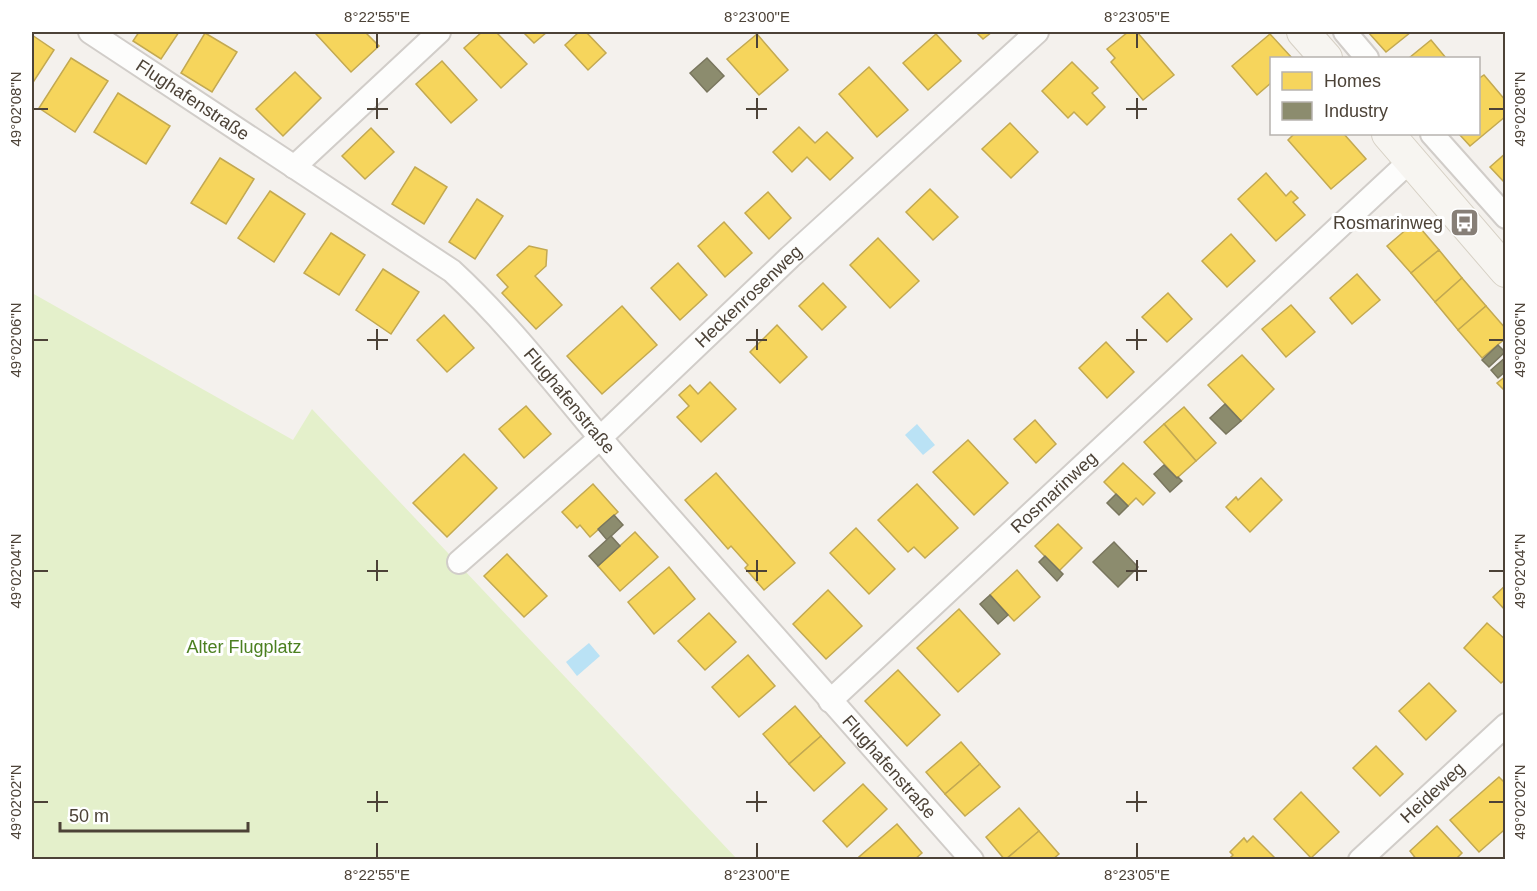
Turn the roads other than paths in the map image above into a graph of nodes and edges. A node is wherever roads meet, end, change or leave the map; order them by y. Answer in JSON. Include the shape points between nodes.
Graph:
{"nodes":[{"id":1,"x":90,"y":32,"type":"edge"},
{"id":2,"x":439,"y":32,"type":"edge"},
{"id":3,"x":1037,"y":32,"type":"edge"},
{"id":4,"x":1303,"y":32,"type":"edge"},
{"id":5,"x":1345,"y":32,"type":"edge"},
{"id":6,"x":1325,"y":57,"type":"edge"},
{"id":7,"x":1366,"y":57,"type":"edge"},
{"id":8,"x":1389,"y":135,"type":"edge"},
{"id":9,"x":1433,"y":135,"type":"edge"},
{"id":10,"x":1411,"y":160,"type":"junction"},
{"id":11,"x":294,"y":167,"type":"junction"},
{"id":12,"x":1506,"y":217,"type":"edge"},
{"id":13,"x":1506,"y":271,"type":"edge"},
{"id":14,"x":600,"y":438,"type":"junction"},
{"id":15,"x":459,"y":562,"type":"dead end"},
{"id":16,"x":830,"y":701,"type":"junction"},
{"id":17,"x":1506,"y":725,"type":"edge"},
{"id":18,"x":972,"y":860,"type":"edge"},
{"id":19,"x":1360,"y":860,"type":"edge"}],
"edges":[{"from":1,"to":11,"type":"street","name":"Flughafenstraße"},
{"from":2,"to":11,"type":"street"},
{"from":3,"to":14,"type":"street","name":"Heckenrosenweg","via":[[790,257]]},
{"from":4,"to":6,"type":"main road"},
{"from":5,"to":7,"type":"street"},
{"from":8,"to":10,"type":"main road"},
{"from":9,"to":12,"type":"street"},
{"from":10,"to":13,"type":"main road"},
{"from":10,"to":16,"type":"street","name":"Rosmarinweg"},
{"from":11,"to":14,"type":"street","name":"Flughafenstraße","via":[[452,271],[487,303]]},
{"from":14,"to":15,"type":"street","name":"Heckenrosenweg"},
{"from":14,"to":16,"type":"street","name":"Flughafenstraße"},
{"from":16,"to":18,"type":"street","name":"Flughafenstraße"},
{"from":17,"to":19,"type":"street","name":"Heideweg"}]}
